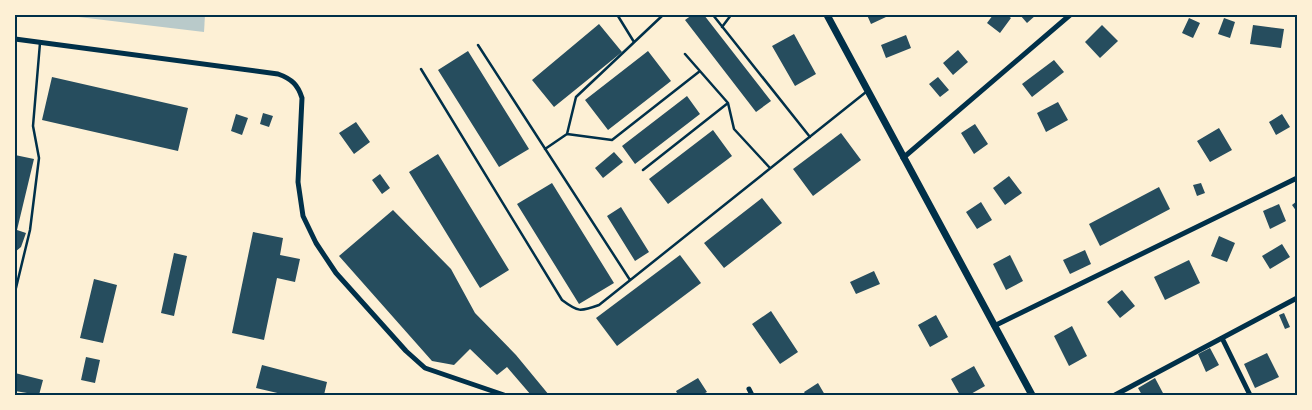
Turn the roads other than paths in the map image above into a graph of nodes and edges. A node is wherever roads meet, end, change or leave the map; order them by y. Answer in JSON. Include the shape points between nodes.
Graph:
{"nodes":[{"id":1,"x":619,"y":15,"type":"edge"},
{"id":2,"x":663,"y":15,"type":"edge"},
{"id":3,"x":713,"y":15,"type":"edge"},
{"id":4,"x":731,"y":15,"type":"edge"},
{"id":5,"x":827,"y":15,"type":"edge"},
{"id":6,"x":1070,"y":15,"type":"edge"},
{"id":7,"x":722,"y":27,"type":"junction"},
{"id":8,"x":15,"y":39,"type":"edge"},
{"id":9,"x":40,"y":42,"type":"junction"},
{"id":10,"x":634,"y":42,"type":"junction"},
{"id":11,"x":478,"y":45,"type":"dead end"},
{"id":12,"x":684,"y":54,"type":"dead end"},
{"id":13,"x":421,"y":69,"type":"dead end"},
{"id":14,"x":700,"y":71,"type":"junction"},
{"id":15,"x":868,"y":91,"type":"junction"},
{"id":16,"x":728,"y":103,"type":"junction"},
{"id":17,"x":567,"y":134,"type":"junction"},
{"id":18,"x":810,"y":137,"type":"junction"},
{"id":19,"x":545,"y":149,"type":"junction"},
{"id":20,"x":903,"y":158,"type":"junction"},
{"id":21,"x":770,"y":168,"type":"junction"},
{"id":22,"x":643,"y":170,"type":"dead end"},
{"id":23,"x":1297,"y":178,"type":"edge"},
{"id":24,"x":630,"y":280,"type":"junction"},
{"id":25,"x":15,"y":292,"type":"edge"},
{"id":26,"x":1297,"y":298,"type":"edge"},
{"id":27,"x":994,"y":326,"type":"junction"},
{"id":28,"x":1222,"y":338,"type":"junction"},
{"id":29,"x":749,"y":389,"type":"dead end"},
{"id":30,"x":504,"y":395,"type":"edge"},
{"id":31,"x":752,"y":395,"type":"edge"},
{"id":32,"x":1032,"y":395,"type":"edge"},
{"id":33,"x":1115,"y":395,"type":"edge"},
{"id":34,"x":1250,"y":395,"type":"edge"}],
"edges":[{"from":1,"to":10,"type":"lane"},
{"from":2,"to":10,"type":"lane"},
{"from":3,"to":7,"type":"lane"},
{"from":4,"to":7,"type":"lane"},
{"from":5,"to":15,"type":"street"},
{"from":6,"to":20,"type":"street"},
{"from":7,"to":18,"type":"lane"},
{"from":8,"to":9,"type":"street"},
{"from":9,"to":25,"type":"lane","via":[[33,126],[39,158],[30,230]]},
{"from":9,"to":30,"type":"street","via":[[278,74],[294,82],[302,98],[298,182],[303,216],[336,273],[425,368]]},
{"from":10,"to":17,"type":"lane","via":[[576,97]]},
{"from":11,"to":19,"type":"lane"},
{"from":12,"to":14,"type":"lane"},
{"from":13,"to":24,"type":"lane","via":[[562,300],[573,309],[582,311],[598,305]]},
{"from":14,"to":16,"type":"lane"},
{"from":14,"to":17,"type":"lane","via":[[612,140]]},
{"from":15,"to":18,"type":"lane"},
{"from":15,"to":20,"type":"street"},
{"from":16,"to":21,"type":"lane","via":[[734,129]]},
{"from":16,"to":22,"type":"lane"},
{"from":17,"to":19,"type":"lane"},
{"from":18,"to":21,"type":"lane"},
{"from":19,"to":24,"type":"lane"},
{"from":20,"to":27,"type":"street"},
{"from":21,"to":24,"type":"lane"},
{"from":23,"to":27,"type":"street"},
{"from":26,"to":28,"type":"street"},
{"from":27,"to":32,"type":"street"},
{"from":28,"to":33,"type":"street"},
{"from":28,"to":34,"type":"street"},
{"from":29,"to":31,"type":"street"}]}
